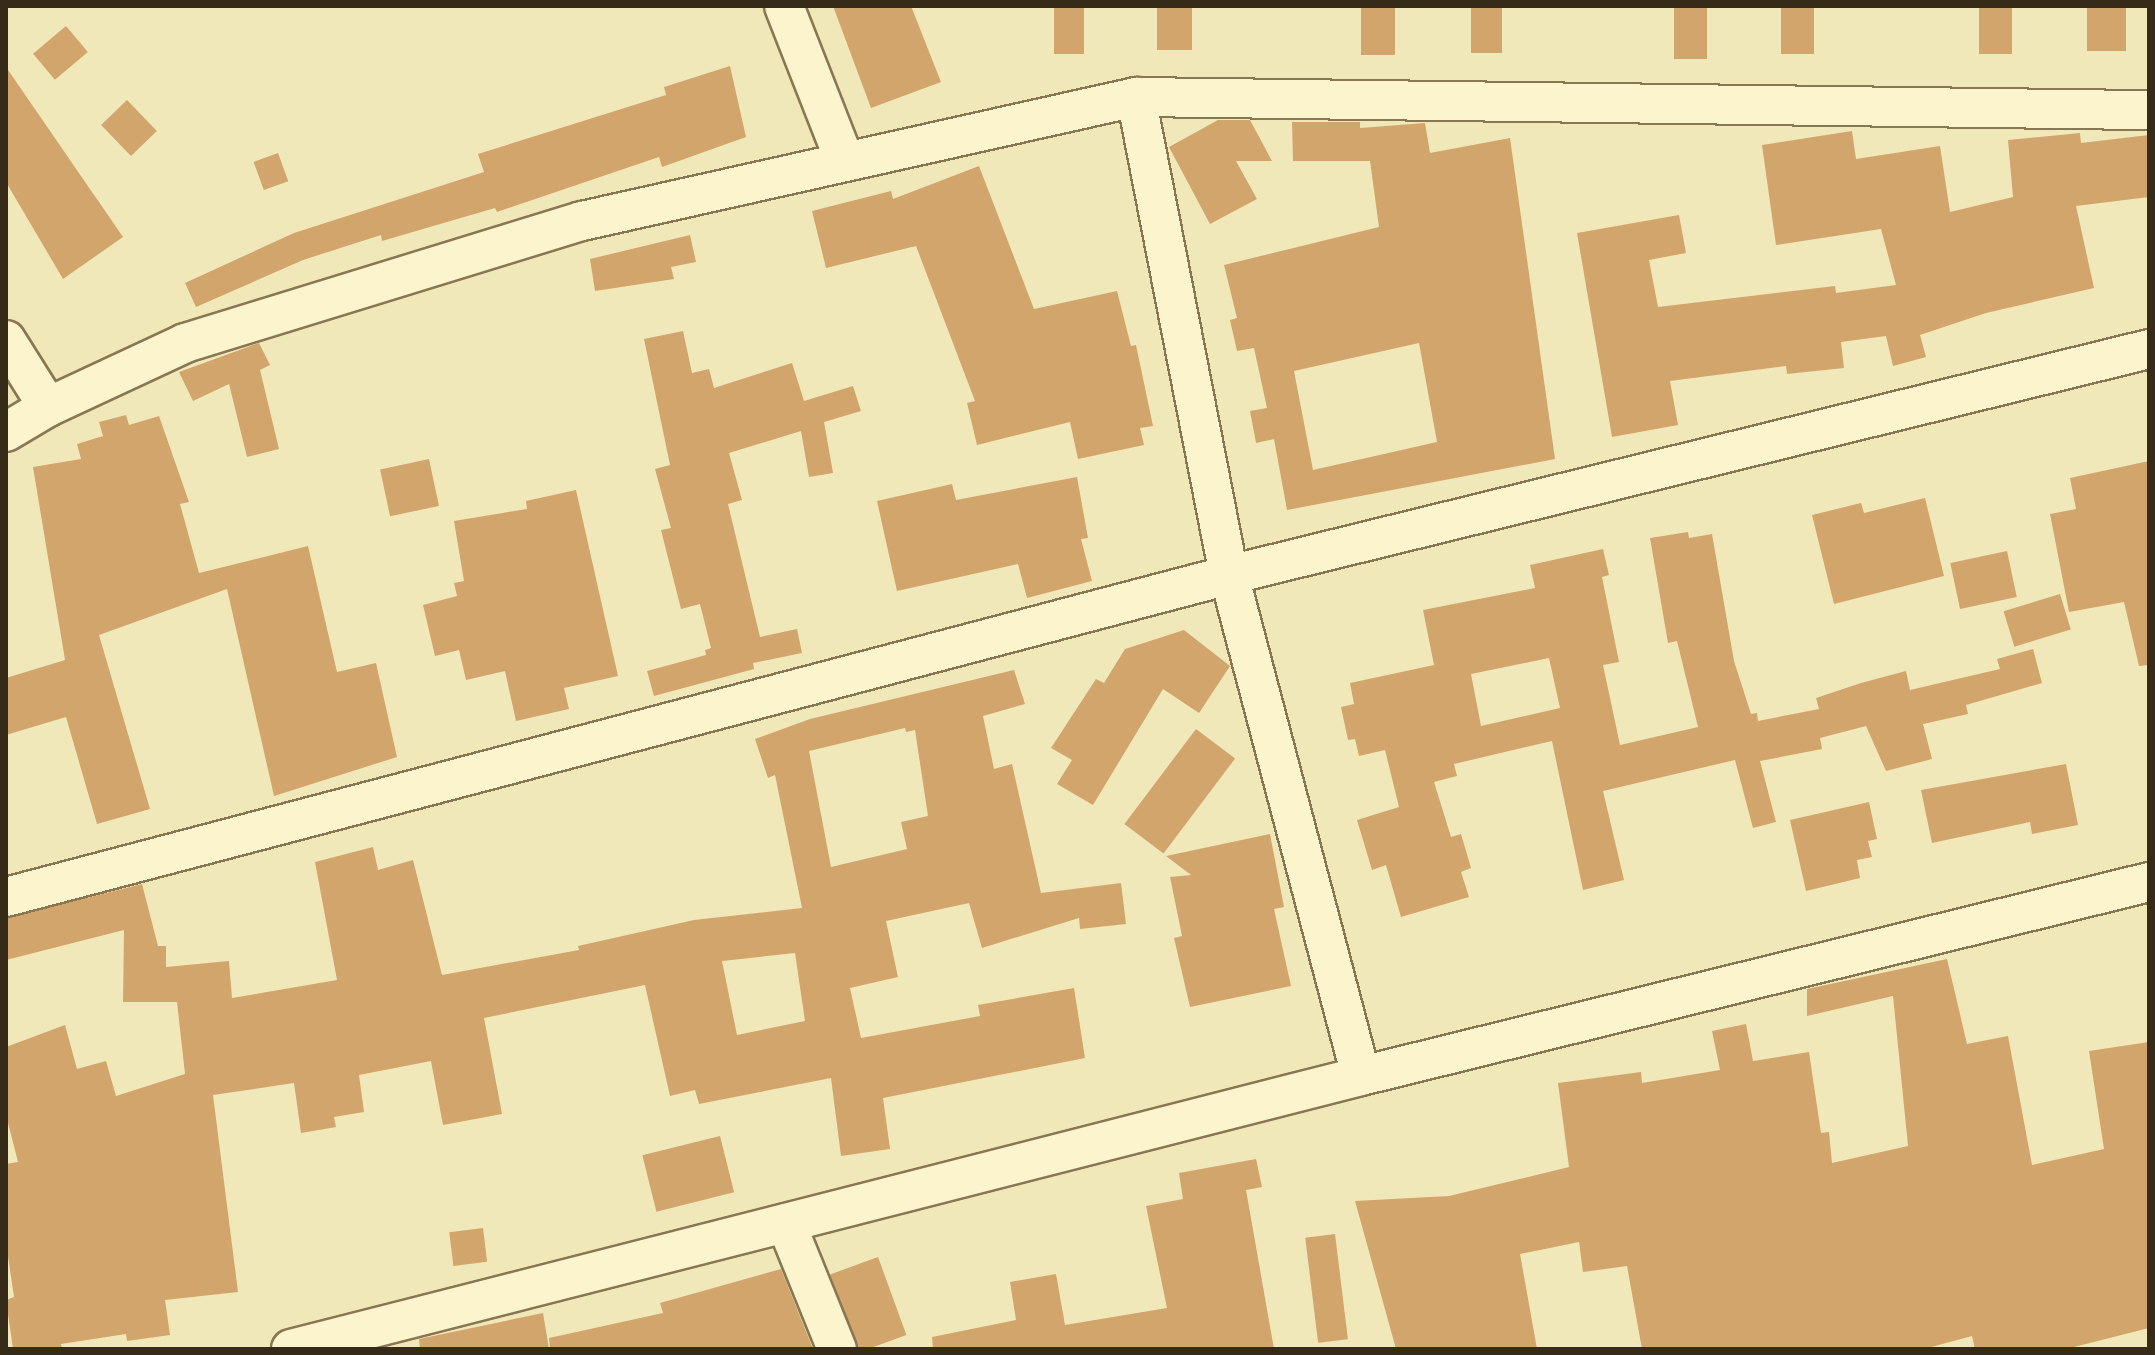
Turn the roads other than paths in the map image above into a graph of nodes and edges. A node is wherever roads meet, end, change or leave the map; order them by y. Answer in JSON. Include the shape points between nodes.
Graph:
{"nodes":[{"id":1,"x":784,"y":6,"type":"edge"},
{"id":2,"x":1136,"y":97,"type":"junction"},
{"id":3,"x":2148,"y":110,"type":"edge"},
{"id":4,"x":844,"y":159,"type":"junction"},
{"id":5,"x":6,"y":340,"type":"edge"},
{"id":6,"x":2149,"y":349,"type":"edge"},
{"id":7,"x":48,"y":407,"type":"junction"},
{"id":8,"x":6,"y":432,"type":"edge"},
{"id":9,"x":1229,"y":575,"type":"junction"},
{"id":10,"x":2149,"y":882,"type":"edge"},
{"id":11,"x":6,"y":897,"type":"edge"},
{"id":12,"x":1361,"y":1076,"type":"junction"},
{"id":13,"x":786,"y":1223,"type":"junction"},
{"id":14,"x":291,"y":1349,"type":"edge"},
{"id":15,"x":837,"y":1349,"type":"edge"}],
"edges":[{"from":1,"to":4,"type":"street"},
{"from":2,"to":3,"type":"street"},
{"from":2,"to":4,"type":"street"},
{"from":2,"to":9,"type":"street"},
{"from":4,"to":7,"type":"street","via":[[582,221],[200,339]]},
{"from":5,"to":7,"type":"street"},
{"from":6,"to":9,"type":"street"},
{"from":7,"to":8,"type":"street"},
{"from":9,"to":11,"type":"street"},
{"from":9,"to":12,"type":"street"},
{"from":10,"to":12,"type":"street"},
{"from":12,"to":13,"type":"street"},
{"from":13,"to":14,"type":"street"},
{"from":13,"to":15,"type":"street"}]}
